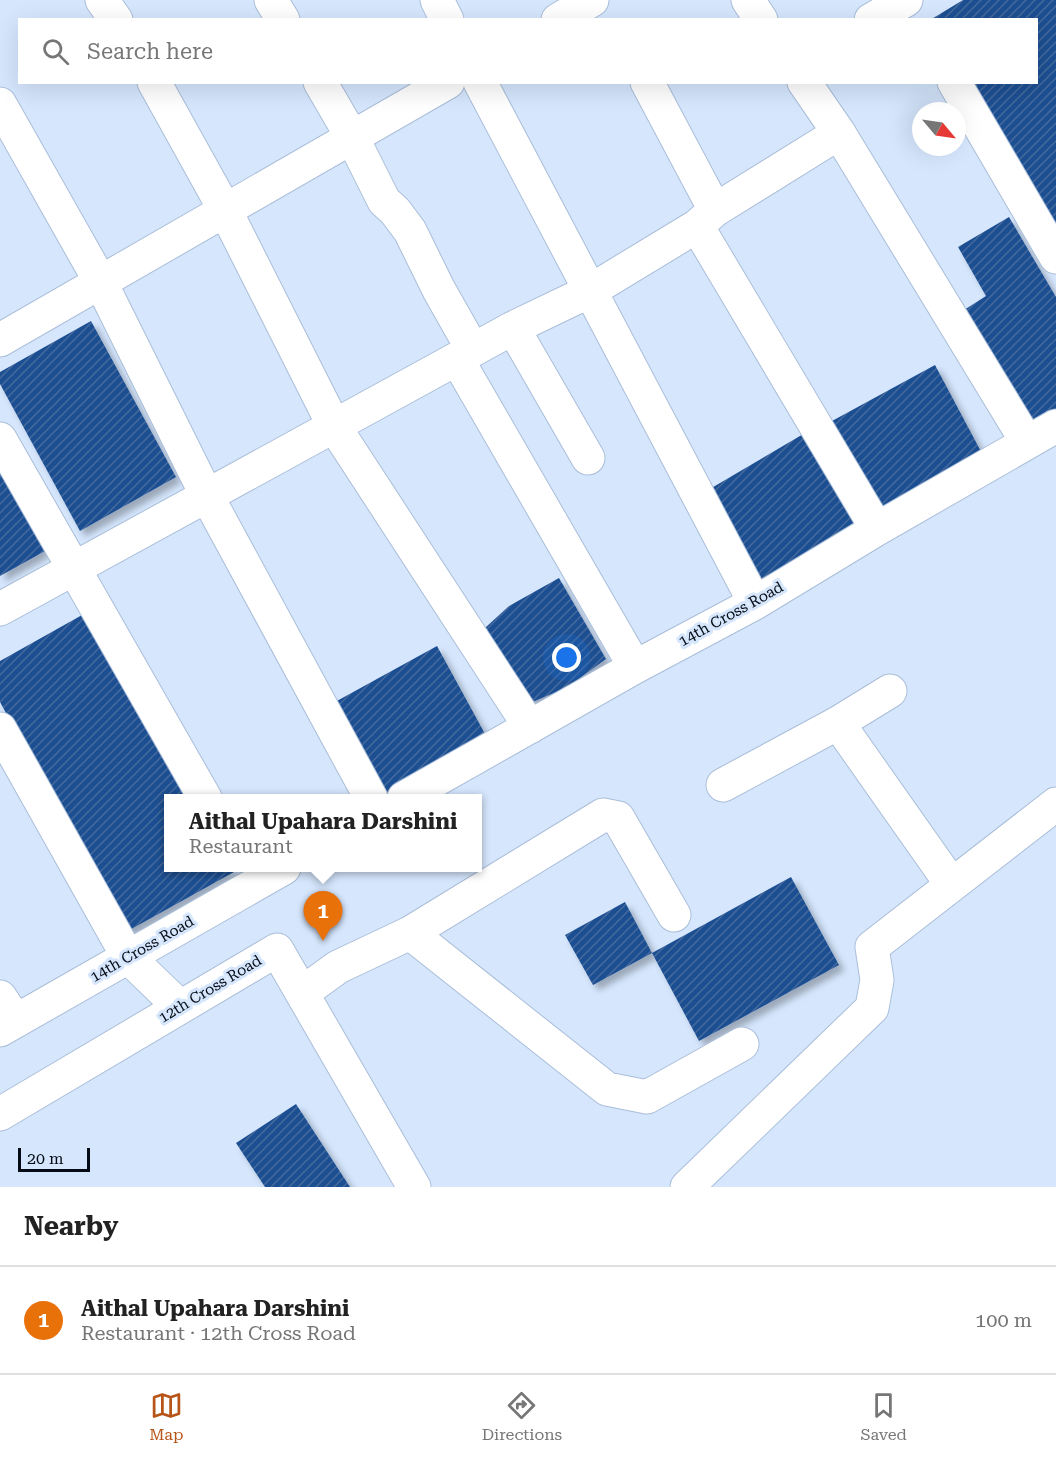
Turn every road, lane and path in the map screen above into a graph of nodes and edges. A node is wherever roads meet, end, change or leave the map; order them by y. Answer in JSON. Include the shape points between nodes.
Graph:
{"nodes":[{"id":1,"x":102,"y":0,"type":"edge"},
{"id":2,"x":272,"y":0,"type":"edge"},
{"id":3,"x":436,"y":0,"type":"edge"},
{"id":4,"x":748,"y":0,"type":"edge"},
{"id":5,"x":906,"y":0,"type":"edge"},
{"id":6,"x":580,"y":6,"type":"edge"},
{"id":7,"x":115,"y":18,"type":"edge"},
{"id":8,"x":282,"y":18,"type":"edge"},
{"id":9,"x":446,"y":18,"type":"edge"},
{"id":10,"x":608,"y":18,"type":"edge"},
{"id":11,"x":760,"y":18,"type":"edge"},
{"id":12,"x":874,"y":18,"type":"edge"},
{"id":13,"x":916,"y":18,"type":"edge"},
{"id":14,"x":155,"y":84,"type":"edge"},
{"id":15,"x":321,"y":84,"type":"edge"},
{"id":16,"x":445,"y":84,"type":"edge"},
{"id":17,"x":481,"y":84,"type":"edge"},
{"id":18,"x":648,"y":84,"type":"edge"},
{"id":19,"x":805,"y":84,"type":"edge"},
{"id":20,"x":955,"y":84,"type":"edge"},
{"id":21,"x":0,"y":104,"type":"edge"},
{"id":22,"x":838,"y":133,"type":"junction"},
{"id":23,"x":352,"y":137,"type":"junction"},
{"id":24,"x":225,"y":210,"type":"junction"},
{"id":25,"x":706,"y":218,"type":"junction"},
{"id":26,"x":1056,"y":257,"type":"edge"},
{"id":27,"x":100,"y":281,"type":"junction"},
{"id":28,"x":590,"y":291,"type":"junction"},
{"id":29,"x":513,"y":328,"type":"junction"},
{"id":30,"x":0,"y":340,"type":"edge"},
{"id":31,"x":465,"y":354,"type":"junction"},
{"id":32,"x":334,"y":426,"type":"junction"},
{"id":33,"x":1056,"y":426,"type":"edge"},
{"id":34,"x":0,"y":439,"type":"edge"},
{"id":35,"x":1027,"y":442,"type":"junction"},
{"id":36,"x":588,"y":458,"type":"dead end"},
{"id":37,"x":207,"y":496,"type":"junction"},
{"id":38,"x":877,"y":529,"type":"junction"},
{"id":39,"x":75,"y":569,"type":"junction"},
{"id":40,"x":755,"y":603,"type":"junction"},
{"id":41,"x":0,"y":609,"type":"edge"},
{"id":42,"x":635,"y":667,"type":"junction"},
{"id":43,"x":890,"y":691,"type":"dead end"},
{"id":44,"x":838,"y":723,"type":"junction"},
{"id":45,"x":530,"y":727,"type":"junction"},
{"id":46,"x":0,"y":729,"type":"edge"},
{"id":47,"x":723,"y":785,"type":"dead end"},
{"id":48,"x":203,"y":794,"type":"edge"},
{"id":49,"x":369,"y":794,"type":"edge"},
{"id":50,"x":411,"y":794,"type":"edge"},
{"id":51,"x":1056,"y":804,"type":"edge"},
{"id":52,"x":265,"y":872,"type":"edge"},
{"id":53,"x":250,"y":876,"type":"edge"},
{"id":54,"x":952,"y":885,"type":"junction"},
{"id":55,"x":674,"y":915,"type":"dead end"},
{"id":56,"x":410,"y":933,"type":"junction"},
{"id":57,"x":128,"y":957,"type":"junction"},
{"id":58,"x":302,"y":993,"type":"junction"},
{"id":59,"x":180,"y":1007,"type":"junction"},
{"id":60,"x":5,"y":1016,"type":"edge"},
{"id":61,"x":742,"y":1044,"type":"dead end"},
{"id":62,"x":0,"y":1113,"type":"edge"},
{"id":63,"x":414,"y":1187,"type":"edge"},
{"id":64,"x":687,"y":1187,"type":"edge"}],
"edges":[{"from":1,"to":7,"type":"street"},
{"from":2,"to":8,"type":"street"},
{"from":3,"to":9,"type":"street"},
{"from":4,"to":11,"type":"street"},
{"from":5,"to":12,"type":"street"},
{"from":5,"to":13,"type":"street"},
{"from":6,"to":10,"type":"street"},
{"from":14,"to":24,"type":"street"},
{"from":15,"to":23,"type":"street"},
{"from":16,"to":23,"type":"street"},
{"from":17,"to":28,"type":"street"},
{"from":18,"to":25,"type":"street"},
{"from":19,"to":22,"type":"street"},
{"from":20,"to":26,"type":"street"},
{"from":21,"to":27,"type":"street"},
{"from":22,"to":25,"type":"street"},
{"from":22,"to":35,"type":"street"},
{"from":23,"to":24,"type":"street"},
{"from":23,"to":31,"type":"street","via":[[384,201],[410,231]]},
{"from":24,"to":27,"type":"street"},
{"from":24,"to":32,"type":"street"},
{"from":25,"to":28,"type":"street"},
{"from":25,"to":38,"type":"street"},
{"from":27,"to":30,"type":"street"},
{"from":27,"to":37,"type":"street"},
{"from":28,"to":29,"type":"street"},
{"from":28,"to":40,"type":"street"},
{"from":29,"to":31,"type":"street"},
{"from":29,"to":36,"type":"street"},
{"from":31,"to":32,"type":"street"},
{"from":31,"to":42,"type":"street"},
{"from":32,"to":37,"type":"street"},
{"from":32,"to":45,"type":"street"},
{"from":33,"to":35,"type":"street","name":"14th Cross Road"},
{"from":34,"to":39,"type":"street"},
{"from":35,"to":38,"type":"street","name":"14th Cross Road"},
{"from":37,"to":39,"type":"street"},
{"from":37,"to":49,"type":"street"},
{"from":38,"to":40,"type":"street","name":"14th Cross Road"},
{"from":39,"to":41,"type":"street"},
{"from":39,"to":48,"type":"street"},
{"from":40,"to":42,"type":"street","name":"14th Cross Road"},
{"from":42,"to":45,"type":"street","name":"14th Cross Road"},
{"from":43,"to":44,"type":"street"},
{"from":44,"to":47,"type":"street"},
{"from":44,"to":54,"type":"street"},
{"from":45,"to":50,"type":"street","name":"14th Cross Road"},
{"from":46,"to":57,"type":"street"},
{"from":51,"to":54,"type":"street"},
{"from":52,"to":53,"type":"street","name":"14th Cross Road"},
{"from":53,"to":57,"type":"street","name":"14th Cross Road"},
{"from":54,"to":64,"type":"street","via":[[872,946],[877,980],[872,1008]]},
{"from":55,"to":56,"type":"street","via":[[618,818],[603,815]]},
{"from":56,"to":58,"type":"street","via":[[338,967]]},
{"from":56,"to":61,"type":"street","via":[[607,1089],[647,1097]]},
{"from":57,"to":59,"type":"street"},
{"from":57,"to":60,"type":"street","name":"14th Cross Road"},
{"from":58,"to":59,"type":"street","name":"12th Cross Road","via":[[277,950]]},
{"from":58,"to":63,"type":"street","name":"12th Cross Road"},
{"from":59,"to":62,"type":"street","name":"12th Cross Road"}]}
